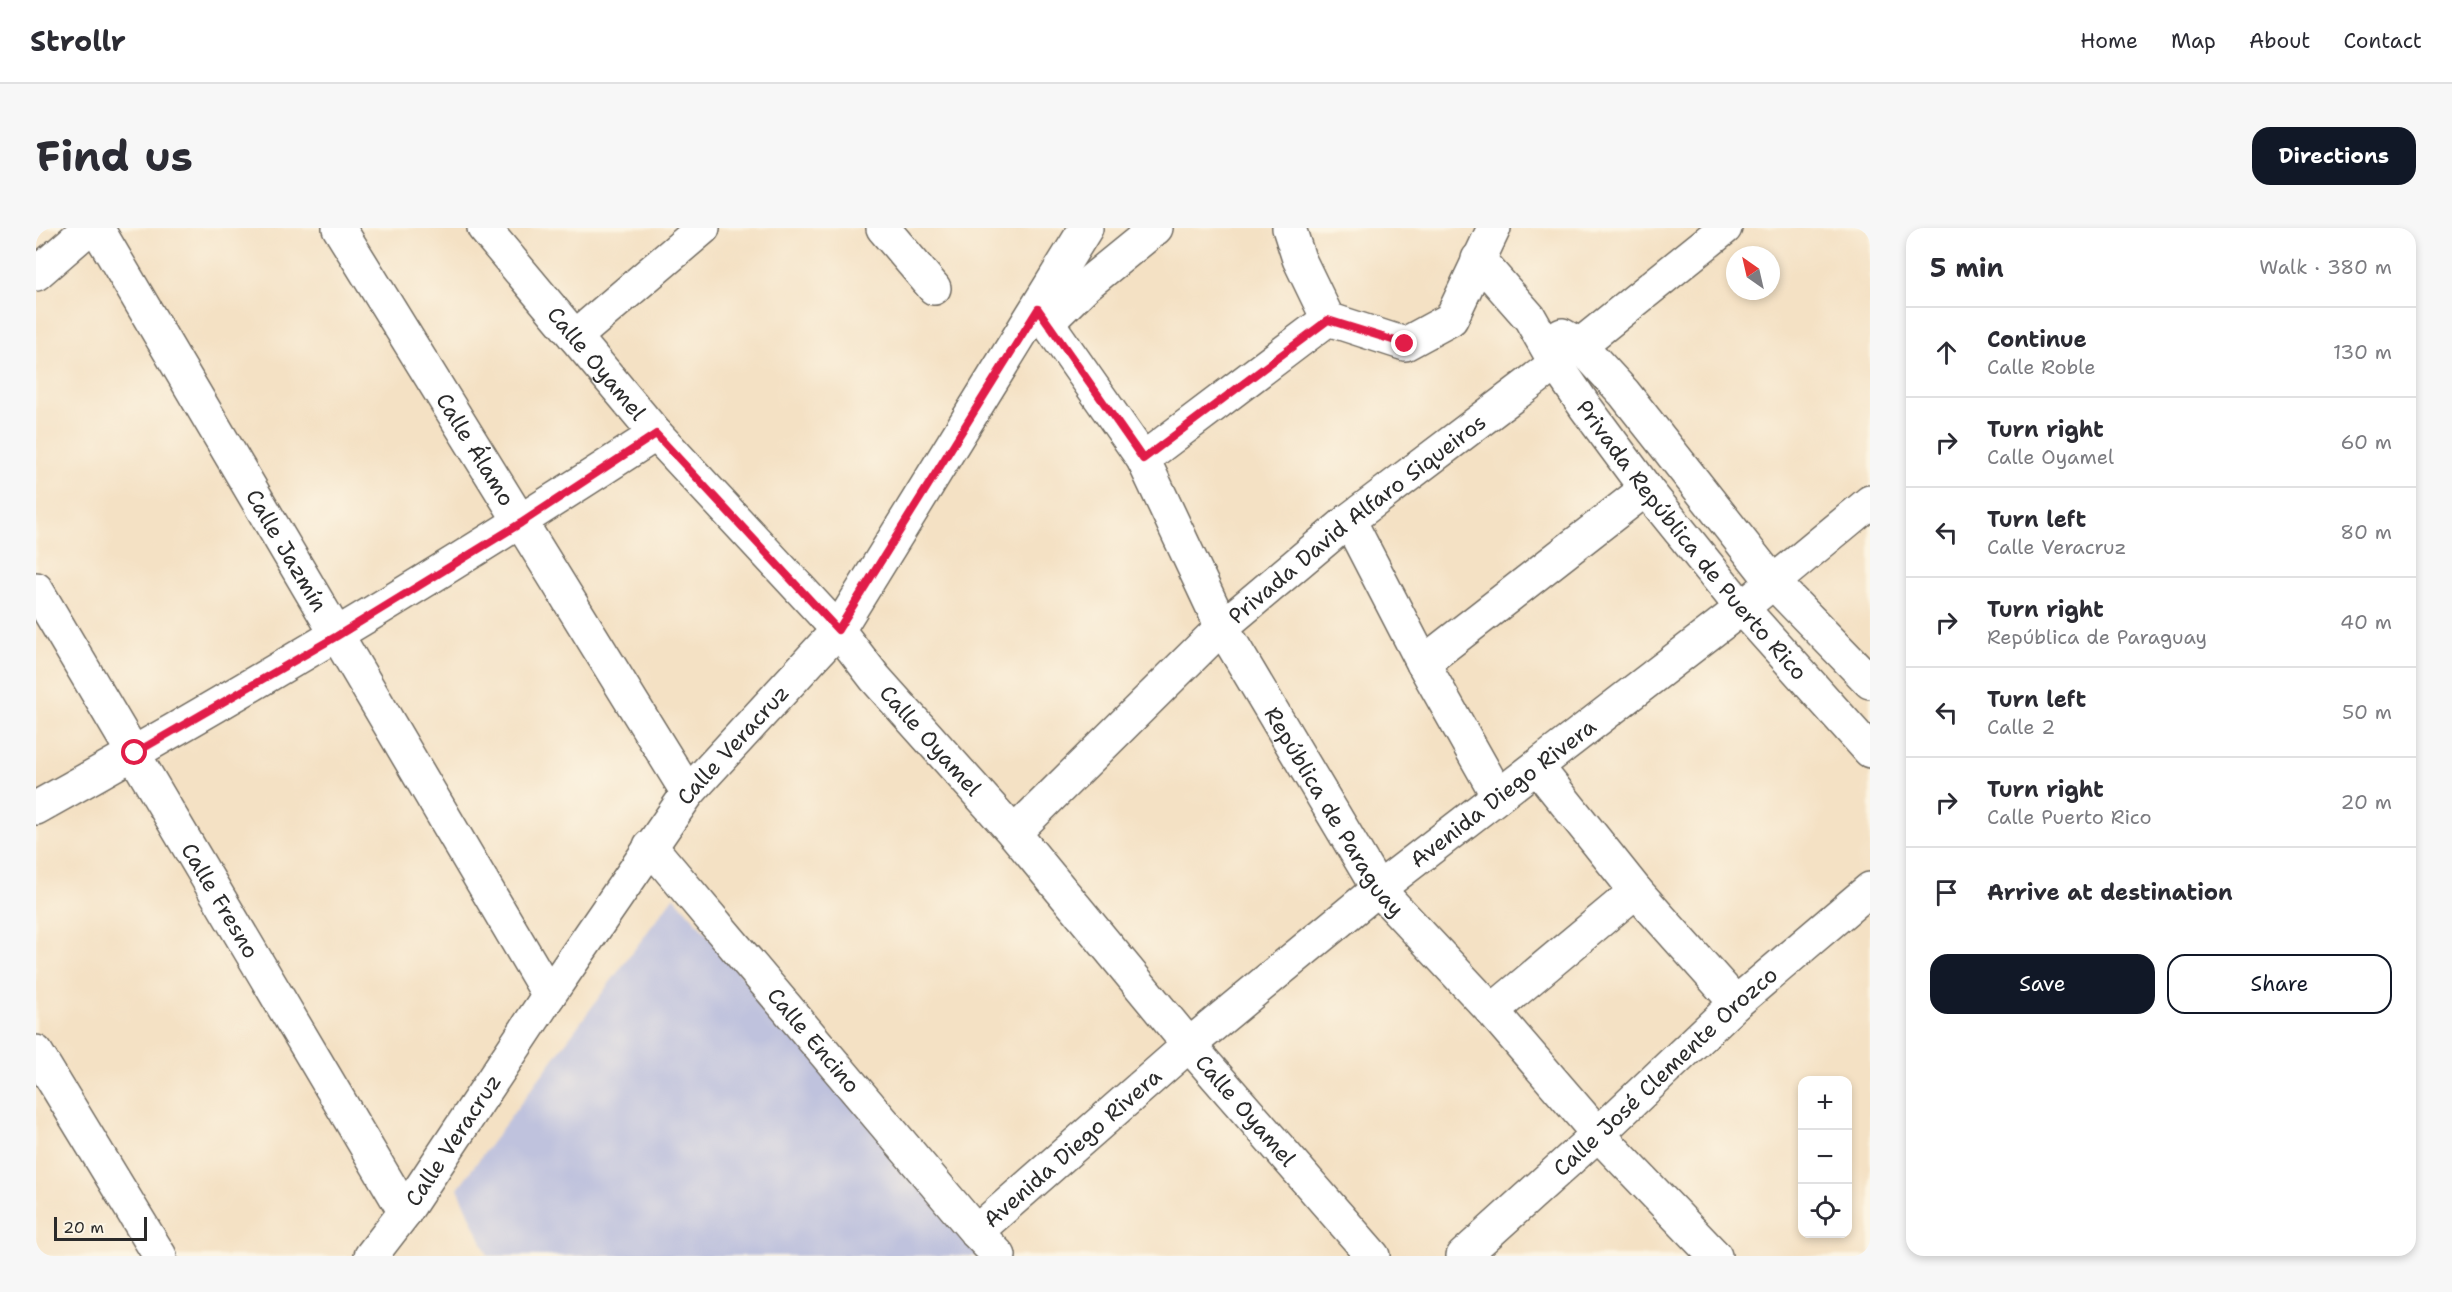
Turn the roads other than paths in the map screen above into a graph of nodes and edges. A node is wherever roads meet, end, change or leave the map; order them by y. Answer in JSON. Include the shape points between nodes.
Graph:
{"nodes":[{"id":1,"x":89,"y":228,"type":"edge"},
{"id":2,"x":98,"y":228,"type":"edge"},
{"id":3,"x":339,"y":228,"type":"edge"},
{"id":4,"x":484,"y":228,"type":"edge"},
{"id":5,"x":703,"y":228,"type":"edge"},
{"id":6,"x":883,"y":228,"type":"edge"},
{"id":7,"x":1086,"y":228,"type":"edge"},
{"id":8,"x":1156,"y":228,"type":"edge"},
{"id":9,"x":1289,"y":228,"type":"edge"},
{"id":10,"x":1494,"y":228,"type":"edge"},
{"id":11,"x":1725,"y":228,"type":"edge"},
{"id":12,"x":1478,"y":259,"type":"junction"},
{"id":13,"x":36,"y":274,"type":"edge"},
{"id":14,"x":934,"y":288,"type":"dead end"},
{"id":15,"x":1043,"y":315,"type":"junction"},
{"id":16,"x":1328,"y":320,"type":"junction"},
{"id":17,"x":575,"y":337,"type":"junction"},
{"id":18,"x":1568,"y":354,"type":"junction"},
{"id":19,"x":656,"y":434,"type":"junction"},
{"id":20,"x":1143,"y":459,"type":"junction"},
{"id":21,"x":1646,"y":489,"type":"junction"},
{"id":22,"x":1870,"y":502,"type":"edge"},
{"id":23,"x":1348,"y":520,"type":"junction"},
{"id":24,"x":521,"y":523,"type":"junction"},
{"id":25,"x":1773,"y":582,"type":"junction"},
{"id":26,"x":36,"y":589,"type":"edge"},
{"id":27,"x":1742,"y":608,"type":"junction"},
{"id":28,"x":1222,"y":627,"type":"junction"},
{"id":29,"x":838,"y":630,"type":"junction"},
{"id":30,"x":337,"y":636,"type":"junction"},
{"id":31,"x":1423,"y":663,"type":"junction"},
{"id":32,"x":1870,"y":682,"type":"edge"},
{"id":33,"x":1870,"y":752,"type":"edge"},
{"id":34,"x":135,"y":753,"type":"junction"},
{"id":35,"x":1537,"y":767,"type":"junction"},
{"id":36,"x":688,"y":793,"type":"junction"},
{"id":37,"x":1498,"y":796,"type":"junction"},
{"id":38,"x":36,"y":808,"type":"edge"},
{"id":39,"x":1014,"y":833,"type":"junction"},
{"id":40,"x":650,"y":846,"type":"junction"},
{"id":41,"x":1378,"y":889,"type":"junction"},
{"id":42,"x":1870,"y":889,"type":"edge"},
{"id":43,"x":1636,"y":891,"type":"junction"},
{"id":44,"x":549,"y":995,"type":"junction"},
{"id":45,"x":1736,"y":1003,"type":"junction"},
{"id":46,"x":1492,"y":1011,"type":"junction"},
{"id":47,"x":1189,"y":1045,"type":"junction"},
{"id":48,"x":36,"y":1052,"type":"edge"},
{"id":49,"x":1598,"y":1134,"type":"junction"},
{"id":50,"x":405,"y":1212,"type":"junction"},
{"id":51,"x":976,"y":1232,"type":"junction"},
{"id":52,"x":160,"y":1256,"type":"edge"},
{"id":53,"x":371,"y":1256,"type":"edge"},
{"id":54,"x":999,"y":1256,"type":"edge"},
{"id":55,"x":1373,"y":1256,"type":"edge"},
{"id":56,"x":1463,"y":1256,"type":"edge"},
{"id":57,"x":1715,"y":1256,"type":"edge"}],
"edges":[{"from":1,"to":13,"type":"street"},
{"from":2,"to":30,"type":"street","name":"Calle Jazmín"},
{"from":3,"to":24,"type":"street","name":"Calle Álamo"},
{"from":4,"to":17,"type":"street","name":"Calle Oyamel"},
{"from":5,"to":17,"type":"street"},
{"from":6,"to":14,"type":"street"},
{"from":7,"to":15,"type":"street","name":"Calle Veracruz"},
{"from":8,"to":15,"type":"street"},
{"from":9,"to":16,"type":"street"},
{"from":10,"to":12,"type":"street"},
{"from":11,"to":18,"type":"street","name":"Privada David Alfaro Siqueiros"},
{"from":12,"to":16,"type":"street","via":[[1451,319],[1405,344]]},
{"from":12,"to":18,"type":"street","name":"Privada República de Puerto Rico"},
{"from":15,"to":20,"type":"street","name":"República de Paraguay"},
{"from":15,"to":29,"type":"street","name":"Calle Veracruz"},
{"from":16,"to":20,"type":"street"},
{"from":17,"to":19,"type":"street","name":"Calle Oyamel"},
{"from":18,"to":21,"type":"street","name":"Privada República de Puerto Rico","via":[[1586,408]]},
{"from":18,"to":23,"type":"street","name":"Privada David Alfaro Siqueiros"},
{"from":18,"to":25,"type":"street","name":"Privada República de Puerto Rico","via":[[1624,393]]},
{"from":19,"to":24,"type":"street"},
{"from":19,"to":29,"type":"street","name":"Calle Oyamel"},
{"from":20,"to":28,"type":"street","name":"República de Paraguay"},
{"from":21,"to":27,"type":"street","name":"Privada República de Puerto Rico"},
{"from":21,"to":31,"type":"street"},
{"from":22,"to":25,"type":"street","name":"Avenida Diego Rivera"},
{"from":23,"to":28,"type":"street","name":"Privada David Alfaro Siqueiros"},
{"from":23,"to":31,"type":"street"},
{"from":24,"to":30,"type":"street"},
{"from":24,"to":36,"type":"street","name":"Calle Álamo"},
{"from":25,"to":27,"type":"street","name":"Avenida Diego Rivera"},
{"from":25,"to":32,"type":"street","name":"Privada República de Puerto Rico"},
{"from":26,"to":34,"type":"street","name":"Calle Fresno"},
{"from":27,"to":33,"type":"street","name":"Privada República de Puerto Rico"},
{"from":27,"to":35,"type":"street","name":"Avenida Diego Rivera"},
{"from":28,"to":39,"type":"street","name":"Privada David Alfaro Siqueiros"},
{"from":28,"to":41,"type":"street","name":"República de Paraguay"},
{"from":29,"to":36,"type":"street","name":"Calle Veracruz"},
{"from":29,"to":39,"type":"street","name":"Calle Oyamel","via":[[875,678]]},
{"from":30,"to":34,"type":"street"},
{"from":30,"to":44,"type":"street","name":"Calle Jazmín"},
{"from":31,"to":37,"type":"street"},
{"from":34,"to":38,"type":"street"},
{"from":34,"to":50,"type":"street","name":"Calle Fresno"},
{"from":35,"to":37,"type":"street","name":"Avenida Diego Rivera"},
{"from":35,"to":43,"type":"street"},
{"from":36,"to":40,"type":"street","name":"Calle Veracruz"},
{"from":37,"to":41,"type":"street","name":"Avenida Diego Rivera"},
{"from":39,"to":47,"type":"street","name":"Calle Oyamel"},
{"from":40,"to":44,"type":"street","name":"Calle Veracruz"},
{"from":40,"to":51,"type":"street","name":"Calle Encino"},
{"from":41,"to":46,"type":"street","name":"República de Paraguay"},
{"from":41,"to":47,"type":"street","name":"Avenida Diego Rivera"},
{"from":42,"to":45,"type":"street","name":"Calle José Clemente Orozco"},
{"from":43,"to":45,"type":"street"},
{"from":43,"to":46,"type":"street"},
{"from":44,"to":50,"type":"street","name":"Calle Veracruz"},
{"from":45,"to":49,"type":"street","name":"Calle José Clemente Orozco"},
{"from":46,"to":49,"type":"street","name":"República de Paraguay"},
{"from":47,"to":51,"type":"street","name":"Avenida Diego Rivera"},
{"from":47,"to":55,"type":"street","name":"Calle Oyamel"},
{"from":48,"to":52,"type":"street"},
{"from":49,"to":56,"type":"street","name":"Calle José Clemente Orozco"},
{"from":49,"to":57,"type":"street","name":"República de Paraguay"},
{"from":50,"to":53,"type":"street","name":"Calle Veracruz"},
{"from":51,"to":54,"type":"street","name":"Calle Encino"}]}
